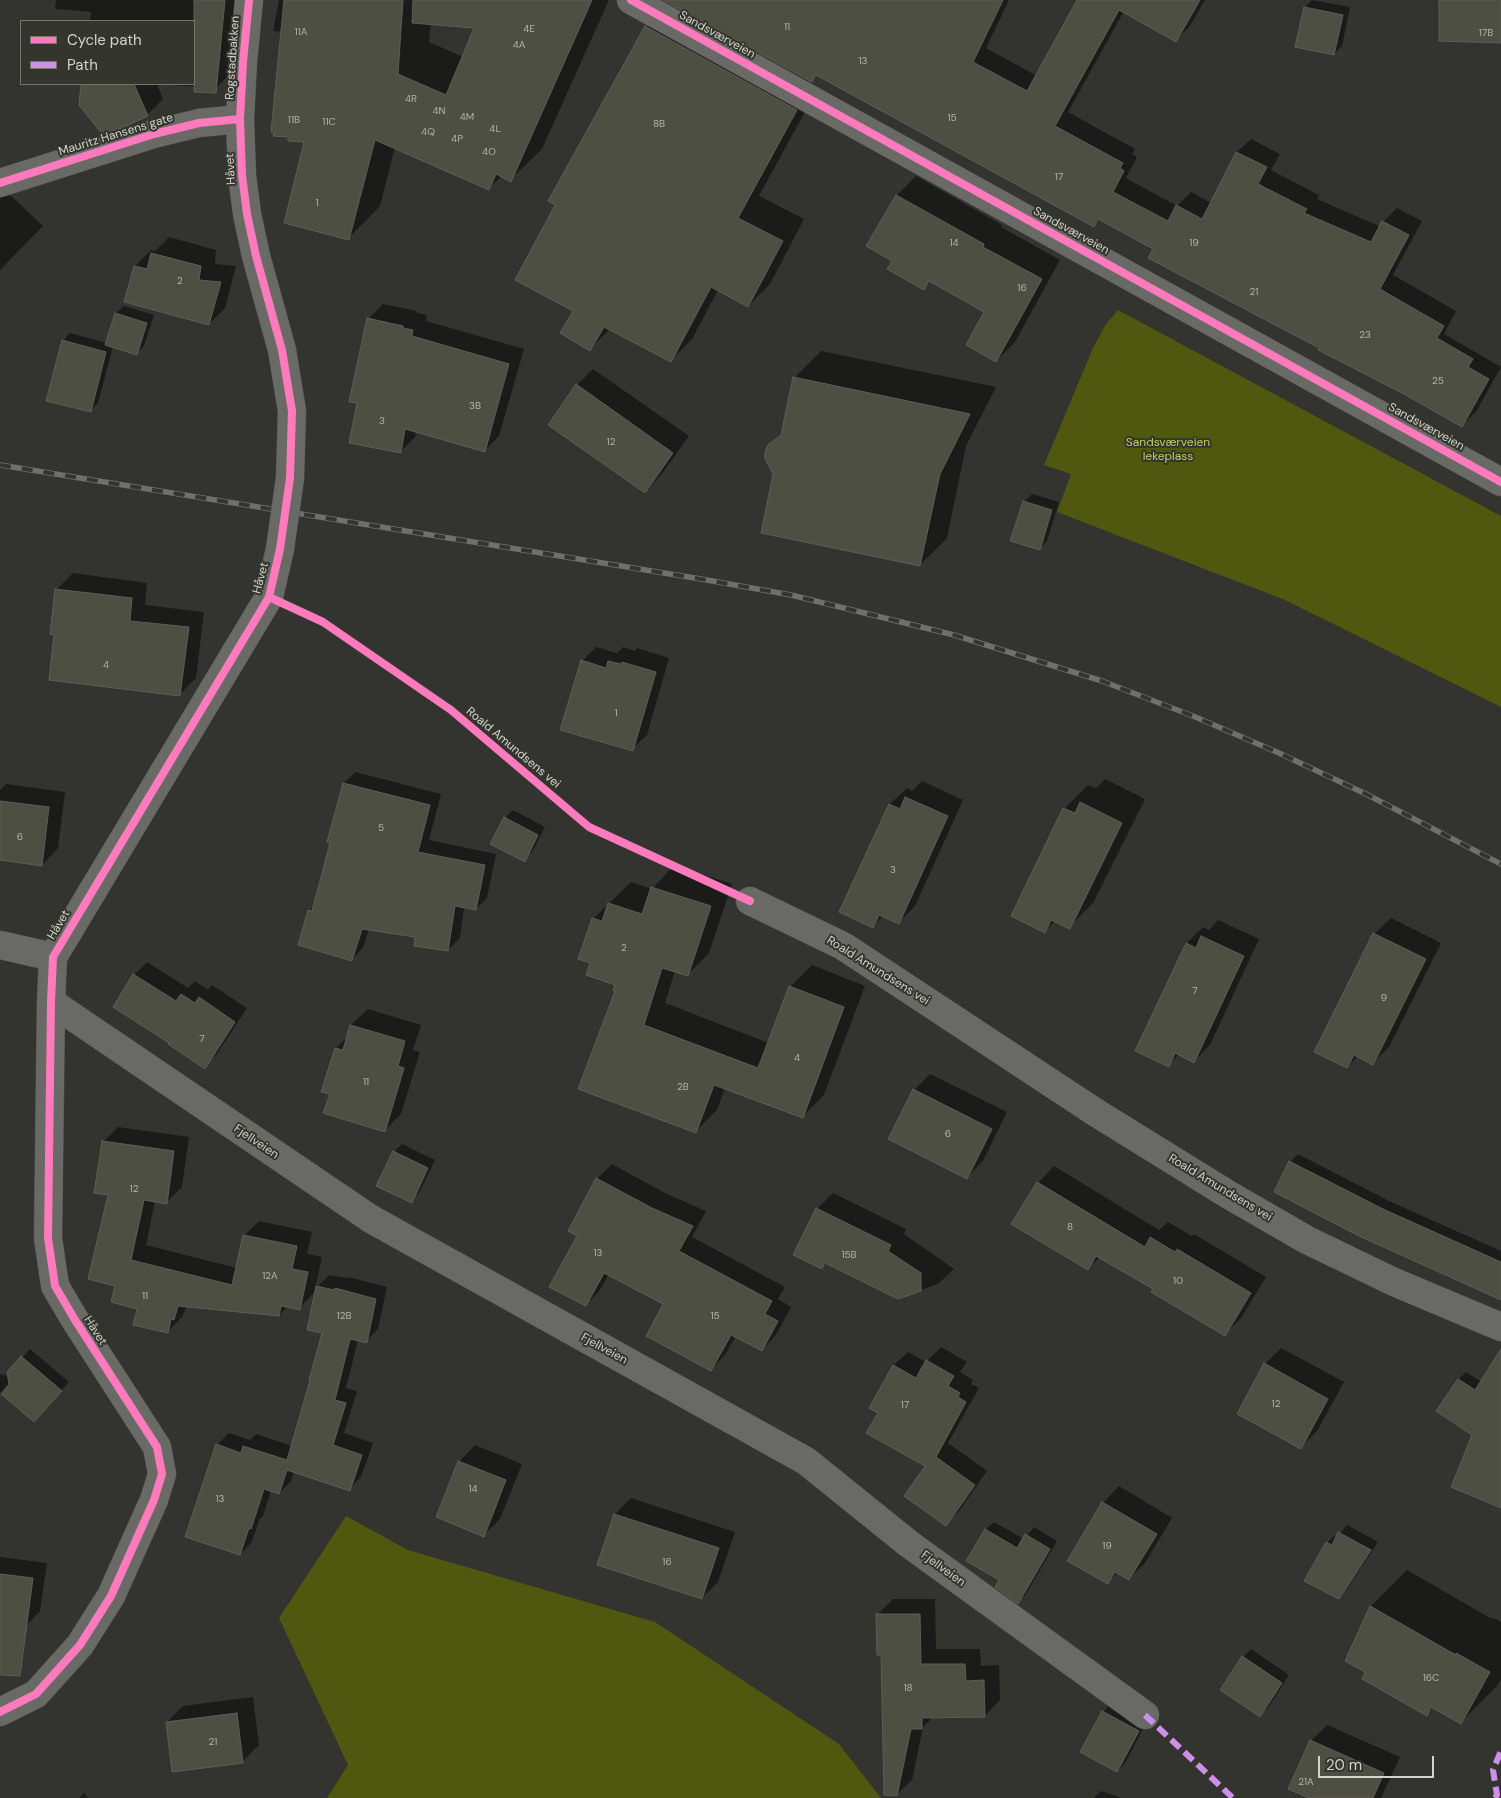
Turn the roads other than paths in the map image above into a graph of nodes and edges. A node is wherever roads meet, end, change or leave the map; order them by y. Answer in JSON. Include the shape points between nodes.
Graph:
{"nodes":[{"id":1,"x":249,"y":0,"type":"edge"},
{"id":2,"x":631,"y":0,"type":"edge"},
{"id":3,"x":240,"y":118,"type":"junction"},
{"id":4,"x":0,"y":184,"type":"edge"},
{"id":5,"x":1501,"y":482,"type":"edge"},
{"id":6,"x":750,"y":901,"type":"dead end"},
{"id":7,"x":0,"y":945,"type":"edge"},
{"id":8,"x":53,"y":957,"type":"junction"},
{"id":9,"x":51,"y":1002,"type":"junction"},
{"id":10,"x":1501,"y":1327,"type":"edge"},
{"id":11,"x":0,"y":1712,"type":"edge"},
{"id":12,"x":1145,"y":1715,"type":"dead end"}],
"edges":[{"from":1,"to":3,"type":"street","name":"Rogstadbakken"},
{"from":2,"to":5,"type":"street","name":"Sandsværveien"},
{"from":3,"to":4,"type":"street","name":"Mauritz Hansens gate","via":[[199,123],[154,134]]},
{"from":3,"to":8,"type":"street","name":"Håvet","bridge":true,"via":[[247,214],[282,350],[292,411],[290,478],[280,549],[269,597]]},
{"from":6,"to":10,"type":"street","name":"Roald Amundsens vei","via":[[843,946],[1095,1112],[1299,1235],[1394,1282]]},
{"from":7,"to":8,"type":"street"},
{"from":8,"to":9,"type":"street","name":"Håvet"},
{"from":9,"to":11,"type":"street","name":"Håvet","via":[[48,1238],[55,1286],[157,1447],[162,1474],[154,1500],[111,1596],[80,1645],[36,1694]]},
{"from":9,"to":12,"type":"street","name":"Fjellveien","via":[[371,1220],[806,1461],[909,1544]]}]}
